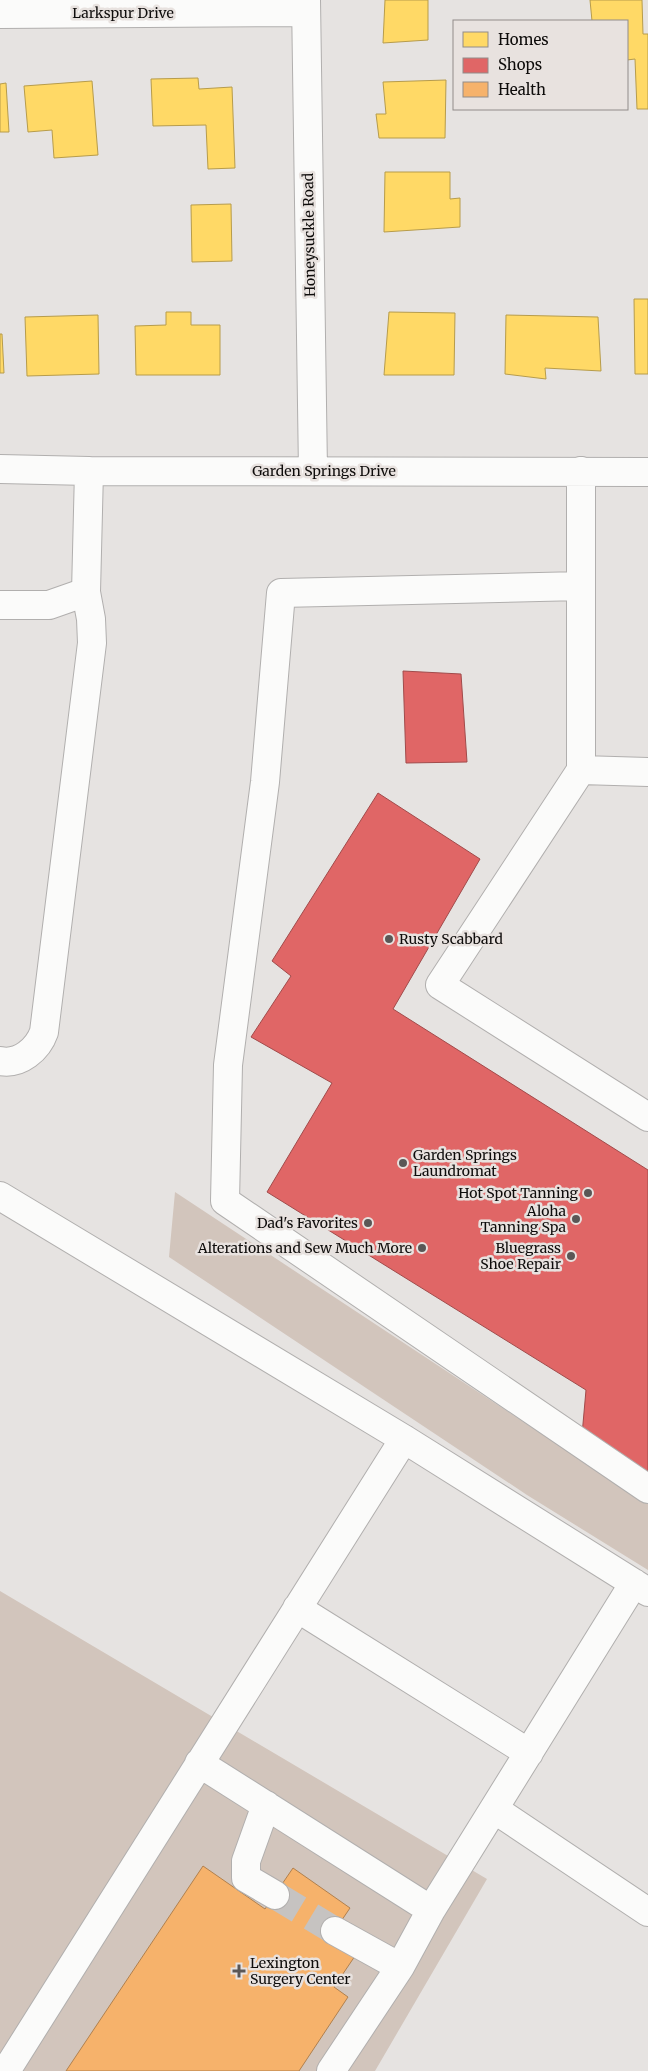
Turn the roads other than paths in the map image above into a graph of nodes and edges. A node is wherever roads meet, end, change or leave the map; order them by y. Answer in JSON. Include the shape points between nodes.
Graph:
{"nodes":[{"id":1,"x":306,"y":6,"type":"edge"},
{"id":2,"x":0,"y":14,"type":"edge"},
{"id":3,"x":0,"y":469,"type":"edge"},
{"id":4,"x":89,"y":470,"type":"junction"},
{"id":5,"x":313,"y":470,"type":"junction"},
{"id":6,"x":581,"y":471,"type":"junction"},
{"id":7,"x":648,"y":472,"type":"edge"},
{"id":8,"x":581,"y":586,"type":"junction"},
{"id":9,"x":86,"y":592,"type":"junction"},
{"id":10,"x":0,"y":605,"type":"edge"},
{"id":11,"x":581,"y":770,"type":"junction"},
{"id":12,"x":648,"y":772,"type":"edge"},
{"id":13,"x":0,"y":1061,"type":"edge"},
{"id":14,"x":648,"y":1117,"type":"edge"},
{"id":15,"x":0,"y":1196,"type":"edge"},
{"id":16,"x":404,"y":1439,"type":"junction"},
{"id":17,"x":648,"y":1489,"type":"edge"},
{"id":18,"x":641,"y":1587,"type":"edge"},
{"id":19,"x":297,"y":1608,"type":"junction"},
{"id":20,"x":529,"y":1753,"type":"junction"},
{"id":21,"x":199,"y":1763,"type":"junction"},
{"id":22,"x":266,"y":1805,"type":"junction"},
{"id":23,"x":494,"y":1809,"type":"junction"},
{"id":24,"x":274,"y":1895,"type":"tunnel mouth"},
{"id":25,"x":431,"y":1910,"type":"junction"},
{"id":26,"x":648,"y":1912,"type":"edge"},
{"id":27,"x":335,"y":1931,"type":"tunnel mouth"},
{"id":28,"x":400,"y":1967,"type":"junction"},
{"id":29,"x":6,"y":2071,"type":"edge"},
{"id":30,"x":331,"y":2071,"type":"edge"}],
"edges":[{"from":1,"to":2,"type":"street","name":"Larkspur Drive"},
{"from":1,"to":5,"type":"street","name":"Honeysuckle Road"},
{"from":3,"to":4,"type":"street","name":"Garden Springs Drive"},
{"from":4,"to":5,"type":"street","name":"Garden Springs Drive"},
{"from":4,"to":9,"type":"street"},
{"from":5,"to":6,"type":"street","name":"Garden Springs Drive"},
{"from":6,"to":7,"type":"street","name":"Garden Springs Drive"},
{"from":6,"to":8,"type":"street"},
{"from":8,"to":11,"type":"street"},
{"from":8,"to":17,"type":"street","via":[[281,593],[265,782],[228,1065],[225,1201]]},
{"from":9,"to":10,"type":"street","via":[[49,605]]},
{"from":9,"to":13,"type":"street","via":[[92,643],[44,1032],[40,1043],[31,1052],[17,1060]]},
{"from":11,"to":12,"type":"street"},
{"from":11,"to":14,"type":"street","via":[[440,985]]},
{"from":15,"to":16,"type":"street"},
{"from":16,"to":18,"type":"street"},
{"from":16,"to":19,"type":"street"},
{"from":18,"to":20,"type":"street"},
{"from":19,"to":20,"type":"street"},
{"from":19,"to":21,"type":"street"},
{"from":20,"to":23,"type":"street"},
{"from":21,"to":22,"type":"street"},
{"from":21,"to":29,"type":"street"},
{"from":22,"to":24,"type":"street","via":[[246,1861],[246,1878]]},
{"from":22,"to":25,"type":"street"},
{"from":23,"to":25,"type":"street"},
{"from":23,"to":26,"type":"street"},
{"from":25,"to":28,"type":"street"},
{"from":27,"to":28,"type":"street"},
{"from":28,"to":30,"type":"street"}]}
